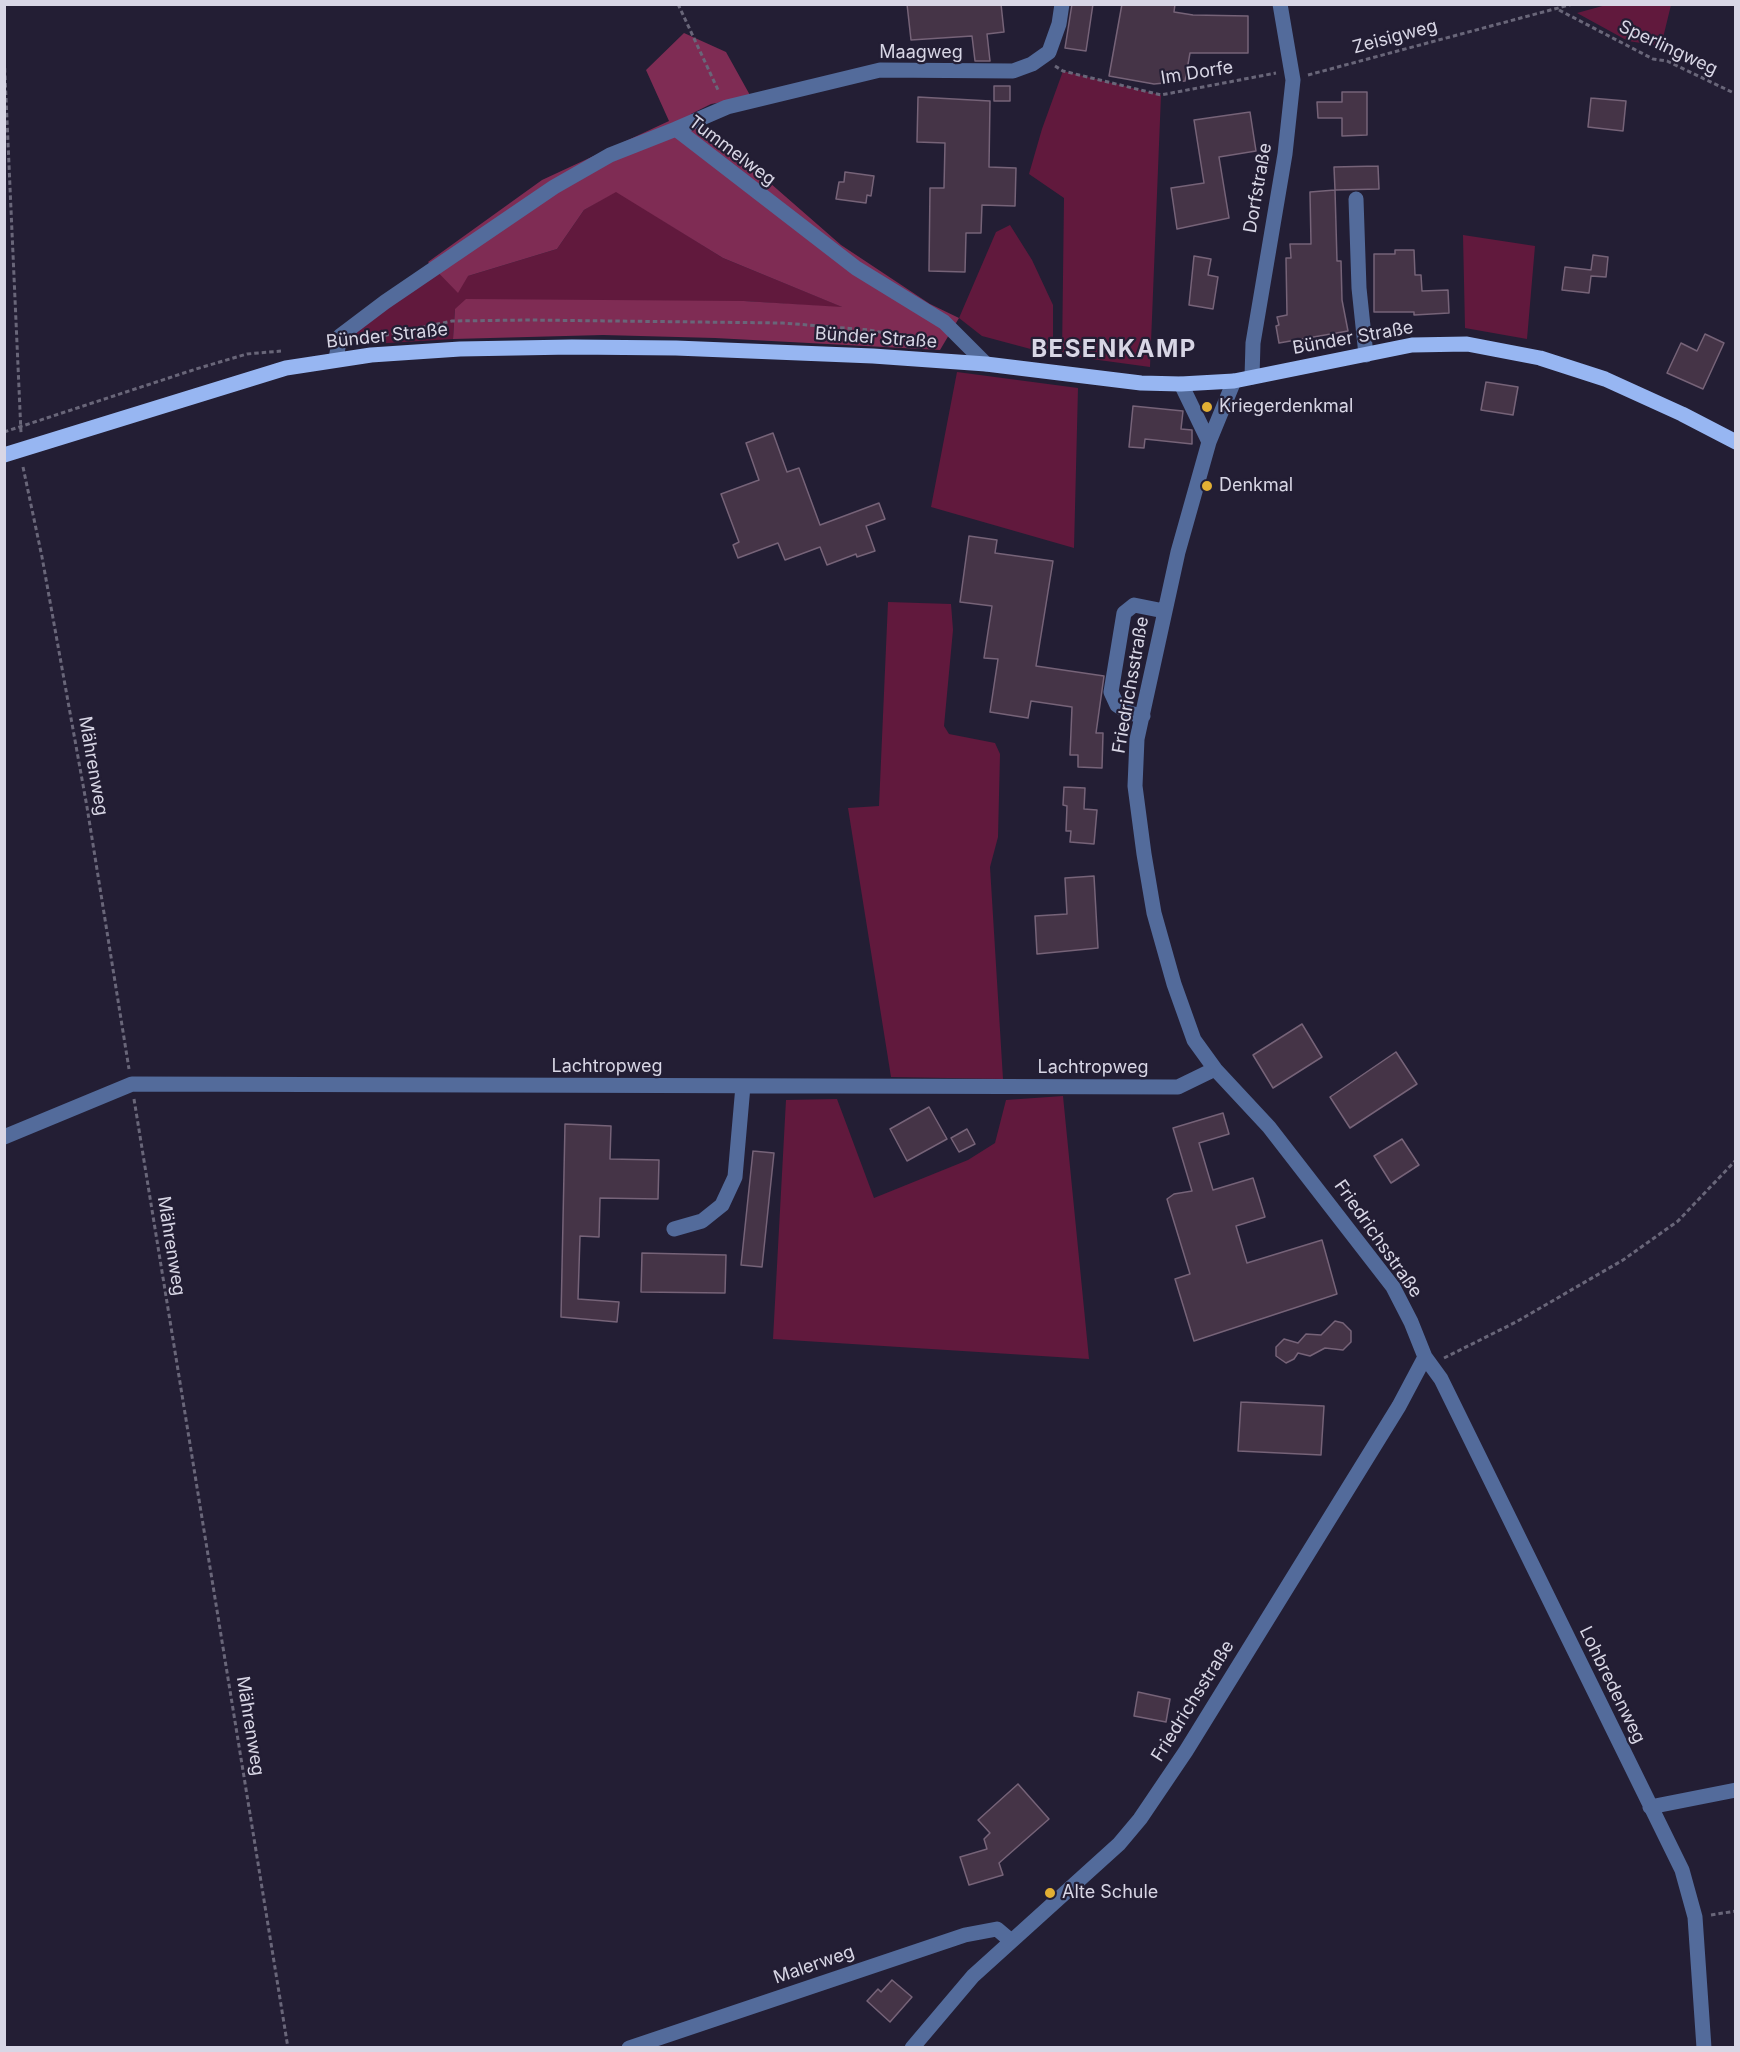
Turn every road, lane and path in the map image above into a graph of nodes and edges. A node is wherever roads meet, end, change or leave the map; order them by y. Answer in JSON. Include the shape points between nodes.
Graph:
{"nodes":[{"id":1,"x":678,"y":4,"type":"edge"},
{"id":2,"x":1062,"y":4,"type":"edge"},
{"id":3,"x":1280,"y":4,"type":"edge"},
{"id":4,"x":1573,"y":4,"type":"edge"},
{"id":5,"x":1558,"y":9,"type":"junction"},
{"id":6,"x":4,"y":53,"type":"edge"},
{"id":7,"x":1041,"y":58,"type":"junction"},
{"id":8,"x":1292,"y":75,"type":"junction"},
{"id":9,"x":1736,"y":94,"type":"edge"},
{"id":10,"x":727,"y":107,"type":"junction"},
{"id":11,"x":676,"y":129,"type":"junction"},
{"id":12,"x":1356,"y":199,"type":"dead end"},
{"id":13,"x":1366,"y":355,"type":"junction"},
{"id":14,"x":336,"y":359,"type":"junction"},
{"id":15,"x":986,"y":364,"type":"junction"},
{"id":16,"x":1252,"y":377,"type":"junction"},
{"id":17,"x":1234,"y":381,"type":"junction"},
{"id":18,"x":1181,"y":384,"type":"junction"},
{"id":19,"x":1209,"y":442,"type":"junction"},
{"id":20,"x":1736,"y":442,"type":"edge"},
{"id":21,"x":20,"y":450,"type":"junction"},
{"id":22,"x":4,"y":455,"type":"edge"},
{"id":23,"x":1164,"y":611,"type":"junction"},
{"id":24,"x":1143,"y":716,"type":"junction"},
{"id":25,"x":1215,"y":1069,"type":"junction"},
{"id":26,"x":132,"y":1084,"type":"junction"},
{"id":27,"x":743,"y":1086,"type":"junction"},
{"id":28,"x":4,"y":1137,"type":"edge"},
{"id":29,"x":1736,"y":1160,"type":"edge"},
{"id":30,"x":674,"y":1229,"type":"dead end"},
{"id":31,"x":1428,"y":1361,"type":"junction"},
{"id":32,"x":1736,"y":1790,"type":"edge"},
{"id":33,"x":1650,"y":1807,"type":"junction"},
{"id":34,"x":1736,"y":1911,"type":"edge"},
{"id":35,"x":1695,"y":1917,"type":"junction"},
{"id":36,"x":1010,"y":1940,"type":"junction"},
{"id":37,"x":288,"y":2048,"type":"edge"},
{"id":38,"x":629,"y":2048,"type":"edge"},
{"id":39,"x":912,"y":2048,"type":"edge"},
{"id":40,"x":1704,"y":2048,"type":"edge"}],
"edges":[{"from":1,"to":10,"type":"path"},
{"from":2,"to":7,"type":"street","via":[[1049,52]]},
{"from":3,"to":8,"type":"street","name":"Dorfstraße"},
{"from":4,"to":5,"type":"path","name":"Zeisigweg"},
{"from":5,"to":8,"type":"path","name":"Zeisigweg"},
{"from":5,"to":9,"type":"path","name":"Sperlingweg","via":[[1653,59],[1667,61]]},
{"from":6,"to":21,"type":"path","name":"Mährenweg"},
{"from":7,"to":8,"type":"path","name":"Im Dorfe","via":[[1063,71],[1161,95]]},
{"from":7,"to":10,"type":"street","name":"Maagweg","via":[[1013,71],[880,70]]},
{"from":8,"to":16,"type":"street","name":"Dorfstraße","via":[[1285,154],[1253,343]]},
{"from":10,"to":11,"type":"street","name":"Maagweg"},
{"from":11,"to":14,"type":"street","name":"Tummelweg","via":[[610,155],[554,187],[340,336]]},
{"from":11,"to":15,"type":"street","name":"Tummelweg","via":[[856,268],[944,322]]},
{"from":12,"to":13,"type":"street"},
{"from":13,"to":16,"type":"main road","name":"Bünder Straße"},
{"from":13,"to":20,"type":"main road","name":"Bünder Straße","via":[[1412,345],[1467,344],[1540,358],[1605,379]]},
{"from":14,"to":15,"type":"main road","name":"Bünder Straße","via":[[460,349],[653,348]]},
{"from":14,"to":21,"type":"main road","name":"Bünder Straße","via":[[263,374]]},
{"from":15,"to":18,"type":"main road","name":"Bünder Straße","via":[[1141,383]]},
{"from":16,"to":17,"type":"main road","name":"Bünder Straße"},
{"from":17,"to":18,"type":"main road","name":"Bünder Straße"},
{"from":17,"to":19,"type":"street","name":"Friedrichsstraße"},
{"from":18,"to":19,"type":"street"},
{"from":19,"to":23,"type":"street","name":"Friedrichsstraße"},
{"from":21,"to":22,"type":"main road","name":"Bünder Straße"},
{"from":21,"to":26,"type":"path","name":"Mährenweg","via":[[87,807]]},
{"from":23,"to":24,"type":"street","name":"Friedrichsstraße"},
{"from":23,"to":24,"type":"street","via":[[1134,605],[1124,613],[1111,692],[1117,705]]},
{"from":24,"to":25,"type":"street","name":"Friedrichsstraße","via":[[1137,739],[1135,786],[1154,912],[1173,984],[1194,1040]]},
{"from":25,"to":27,"type":"street","name":"Lachtropweg","via":[[1178,1088]]},
{"from":25,"to":31,"type":"street","name":"Friedrichsstraße","via":[[1269,1127],[1393,1287]]},
{"from":26,"to":27,"type":"street","name":"Lachtropweg"},
{"from":26,"to":28,"type":"street","name":"Lachtropweg"},
{"from":26,"to":37,"type":"path","name":"Mährenweg"},
{"from":27,"to":30,"type":"street","via":[[735,1177],[722,1205],[702,1221]]},
{"from":29,"to":31,"type":"path","via":[[1678,1221],[1623,1260],[1516,1322]]},
{"from":31,"to":33,"type":"street","name":"Lohbredenweg","via":[[1441,1379]]},
{"from":31,"to":36,"type":"street","name":"Friedrichsstraße","via":[[1140,1819],[1119,1844]]},
{"from":32,"to":33,"type":"street"},
{"from":33,"to":35,"type":"street","name":"Lohbredenweg","via":[[1682,1870]]},
{"from":34,"to":35,"type":"path"},
{"from":35,"to":40,"type":"street","name":"Lohbredenweg"},
{"from":36,"to":38,"type":"street","name":"Malerweg","via":[[997,1929],[965,1935]]},
{"from":36,"to":39,"type":"street","name":"Friedrichsstraße"}]}
